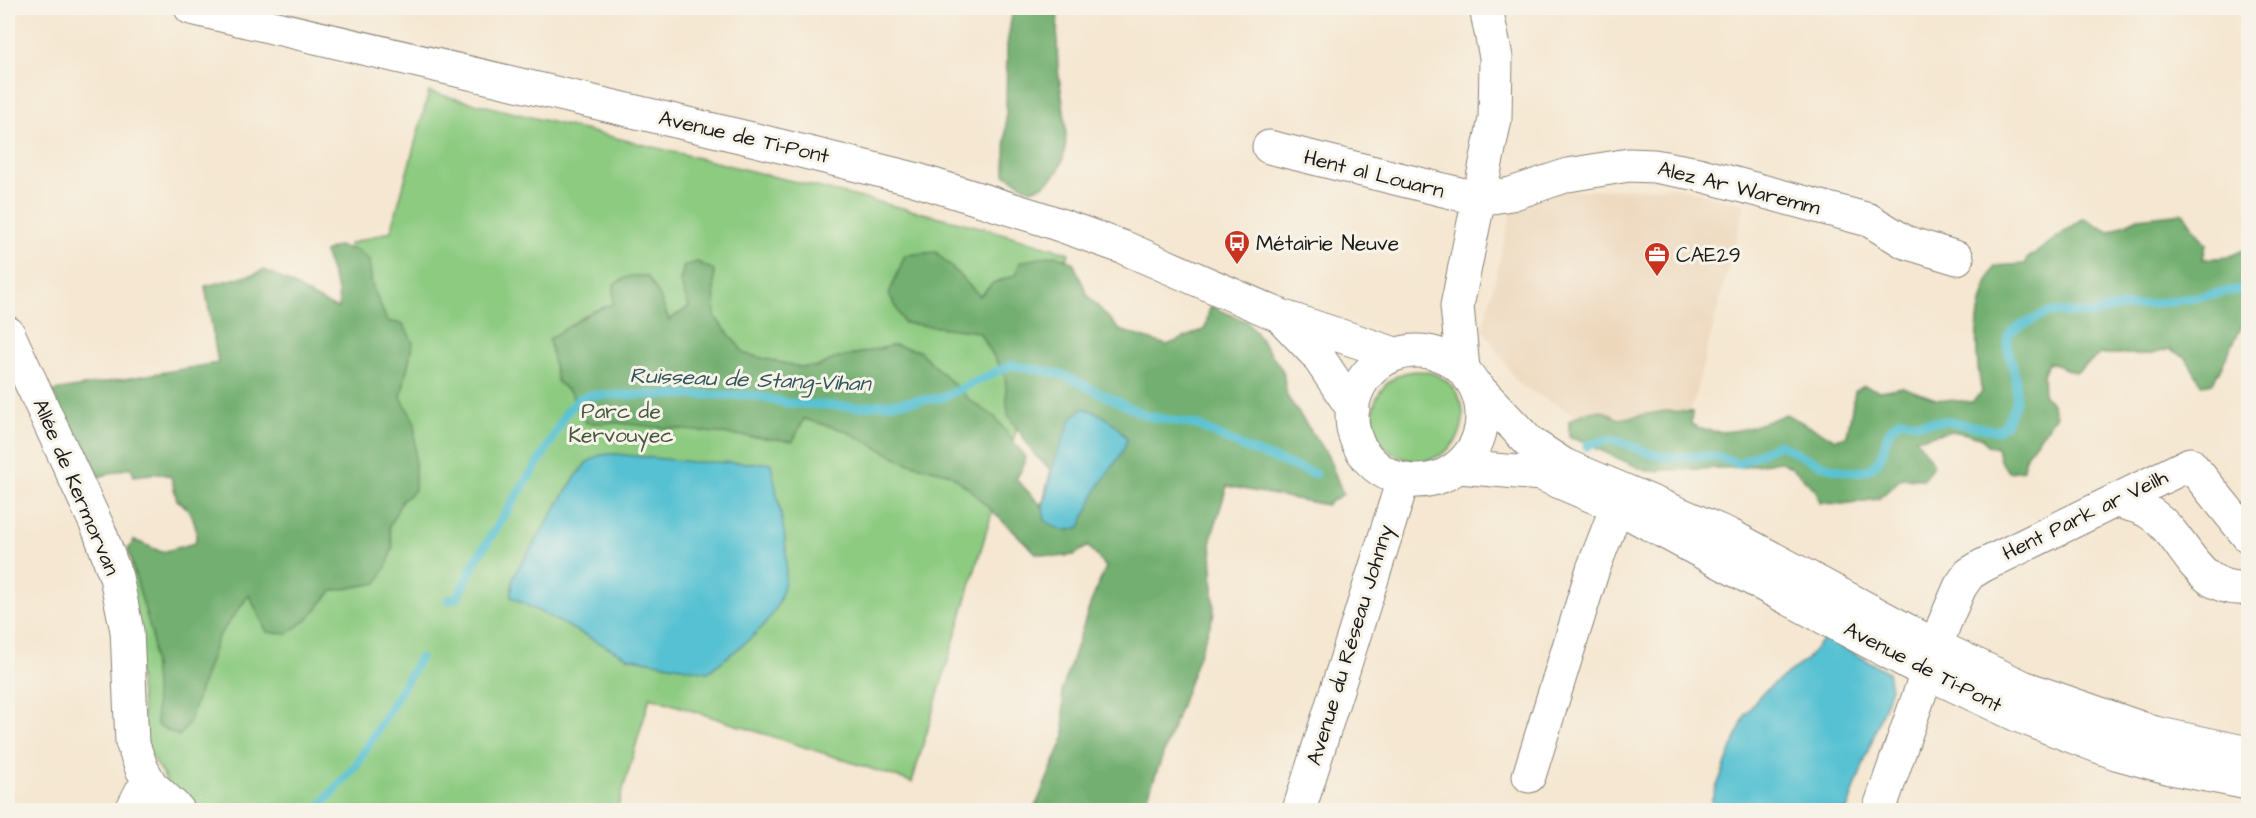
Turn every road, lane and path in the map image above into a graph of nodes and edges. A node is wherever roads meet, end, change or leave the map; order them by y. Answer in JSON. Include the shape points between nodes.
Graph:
{"nodes":[{"id":1,"x":191,"y":8,"type":"edge"},
{"id":2,"x":1486,"y":8,"type":"edge"},
{"id":3,"x":1269,"y":147,"type":"dead end"},
{"id":4,"x":1480,"y":199,"type":"junction"},
{"id":5,"x":1957,"y":258,"type":"dead end"},
{"id":6,"x":1457,"y":306,"type":"junction"},
{"id":7,"x":1281,"y":316,"type":"junction"},
{"id":8,"x":8,"y":333,"type":"edge"},
{"id":9,"x":1406,"y":352,"type":"junction"},
{"id":10,"x":1469,"y":377,"type":"junction"},
{"id":11,"x":1353,"y":410,"type":"junction"},
{"id":12,"x":1459,"y":467,"type":"junction"},
{"id":13,"x":1402,"y":480,"type":"junction"},
{"id":14,"x":1619,"y":498,"type":"junction"},
{"id":15,"x":2115,"y":501,"type":"junction"},
{"id":16,"x":2248,"y":536,"type":"edge"},
{"id":17,"x":2248,"y":588,"type":"edge"},
{"id":18,"x":1931,"y":659,"type":"junction"},
{"id":19,"x":2248,"y":753,"type":"edge"},
{"id":20,"x":1529,"y":776,"type":"dead end"},
{"id":21,"x":2248,"y":783,"type":"edge"},
{"id":22,"x":151,"y":785,"type":"junction"},
{"id":23,"x":132,"y":810,"type":"edge"},
{"id":24,"x":178,"y":810,"type":"edge"},
{"id":25,"x":1299,"y":810,"type":"edge"},
{"id":26,"x":1879,"y":810,"type":"edge"}],
"edges":[{"from":1,"to":7,"type":"street","name":"Avenue de Ti-Pont","via":[[914,179],[1125,248]]},
{"from":2,"to":4,"type":"street","via":[[1496,57],[1497,93]]},
{"from":3,"to":4,"type":"street","name":"Hent al Louarn"},
{"from":4,"to":5,"type":"street","name":"Alez Ar Waremm","via":[[1511,194],[1568,175],[1629,165],[1654,166],[1869,220],[1905,242]]},
{"from":4,"to":6,"type":"street"},
{"from":6,"to":9,"type":"street"},
{"from":6,"to":10,"type":"street"},
{"from":7,"to":9,"type":"street","name":"Avenue de Ti-Pont"},
{"from":7,"to":11,"type":"street","name":"Avenue de Ti-Pont","via":[[1317,355]]},
{"from":8,"to":22,"type":"street","name":"Allée de Kermorvan","via":[[81,490],[116,578],[127,631],[132,742]]},
{"from":9,"to":10,"type":"street","via":[[1441,356]]},
{"from":9,"to":11,"type":"street","via":[[1376,365],[1365,376],[1357,389]]},
{"from":10,"to":12,"type":"street","via":[[1482,402],[1483,420],[1475,446]]},
{"from":10,"to":14,"type":"street","name":"Avenue de Ti-Pont","via":[[1530,443]]},
{"from":11,"to":13,"type":"street","via":[[1354,437],[1362,452],[1387,474]]},
{"from":12,"to":13,"type":"street","via":[[1422,482]]},
{"from":12,"to":14,"type":"street","name":"Avenue de Ti-Pont","via":[[1541,474]]},
{"from":13,"to":25,"type":"street","name":"Avenue du Réseau Johnny"},
{"from":14,"to":18,"type":"street","name":"Avenue de Ti-Pont","via":[[1665,505],[1729,535]]},
{"from":14,"to":20,"type":"street"},
{"from":15,"to":16,"type":"street","name":"Hent Park ar Veilh","via":[[2190,464]]},
{"from":15,"to":17,"type":"street","name":"Hent Park ar Veilh","via":[[2151,513],[2216,585]]},
{"from":15,"to":18,"type":"street","name":"Hent Park ar Veilh","via":[[1970,574],[1953,600]]},
{"from":18,"to":19,"type":"street","name":"Avenue de Ti-Pont","via":[[2098,715],[2194,743]]},
{"from":18,"to":21,"type":"street","name":"Avenue de Ti-Pont","via":[[2028,720],[2116,753]]},
{"from":18,"to":26,"type":"street","name":"Hent Park ar Veilh"},
{"from":22,"to":23,"type":"street","via":[[141,792]]},
{"from":22,"to":24,"type":"street","name":"Allée de Kermorvan"}]}
